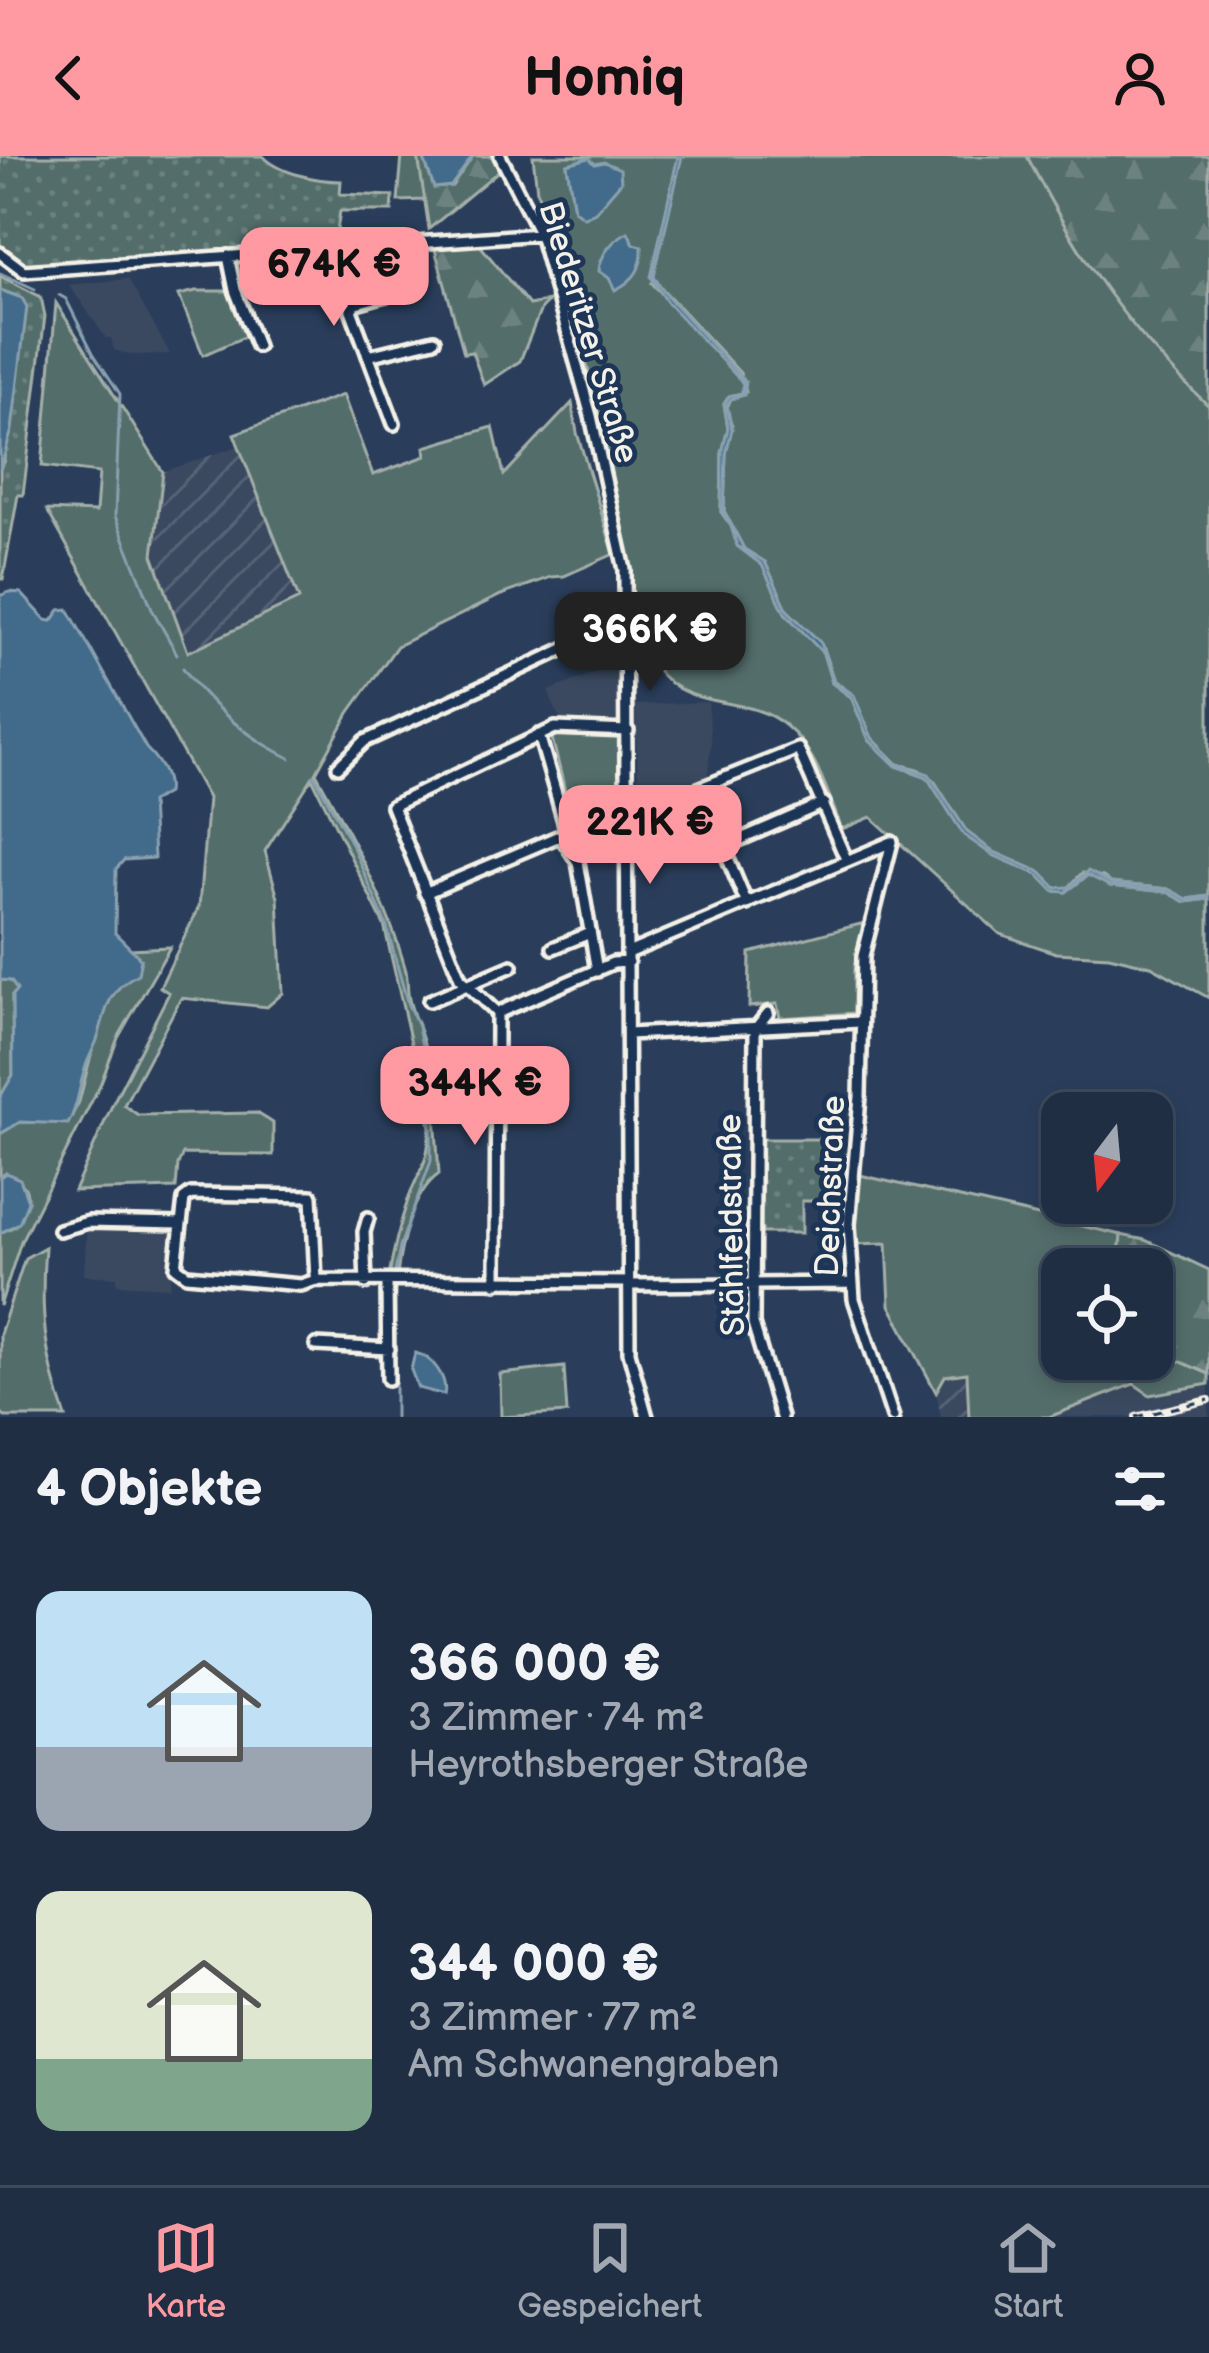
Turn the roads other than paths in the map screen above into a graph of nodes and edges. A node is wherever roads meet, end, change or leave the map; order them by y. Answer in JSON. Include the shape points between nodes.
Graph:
{"nodes":[{"id":1,"x":500,"y":156,"type":"edge"},
{"id":2,"x":540,"y":234,"type":"junction"},
{"id":3,"x":392,"y":246,"type":"junction"},
{"id":4,"x":0,"y":254,"type":"edge"},
{"id":5,"x":228,"y":256,"type":"junction"},
{"id":6,"x":434,"y":340,"type":"dead end"},
{"id":7,"x":257,"y":346,"type":"dead end"},
{"id":8,"x":368,"y":356,"type":"junction"},
{"id":9,"x":394,"y":424,"type":"dead end"},
{"id":10,"x":627,"y":648,"type":"junction"},
{"id":11,"x":628,"y":730,"type":"junction"},
{"id":12,"x":538,"y":735,"type":"junction"},
{"id":13,"x":338,"y":766,"type":"dead end"},
{"id":14,"x":699,"y":790,"type":"junction"},
{"id":15,"x":824,"y":803,"type":"junction"},
{"id":16,"x":628,"y":817,"type":"junction"},
{"id":17,"x":561,"y":836,"type":"junction"},
{"id":18,"x":723,"y":847,"type":"junction"},
{"id":19,"x":846,"y":859,"type":"junction"},
{"id":20,"x":425,"y":893,"type":"junction"},
{"id":21,"x":747,"y":904,"type":"junction"},
{"id":22,"x":590,"y":933,"type":"junction"},
{"id":23,"x":553,"y":948,"type":"dead end"},
{"id":24,"x":628,"y":957,"type":"junction"},
{"id":25,"x":512,"y":966,"type":"dead end"},
{"id":26,"x":597,"y":970,"type":"junction"},
{"id":27,"x":466,"y":985,"type":"junction"},
{"id":28,"x":429,"y":1001,"type":"dead end"},
{"id":29,"x":497,"y":1013,"type":"junction"},
{"id":30,"x":768,"y":1013,"type":"dead end"},
{"id":31,"x":860,"y":1022,"type":"junction"},
{"id":32,"x":755,"y":1029,"type":"junction"},
{"id":33,"x":628,"y":1034,"type":"junction"},
{"id":34,"x":368,"y":1218,"type":"dead end"},
{"id":35,"x":181,"y":1224,"type":"junction"},
{"id":36,"x":59,"y":1230,"type":"dead end"},
{"id":37,"x":316,"y":1280,"type":"junction"},
{"id":38,"x":851,"y":1282,"type":"junction"},
{"id":39,"x":366,"y":1283,"type":"junction"},
{"id":40,"x":392,"y":1283,"type":"junction"},
{"id":41,"x":496,"y":1283,"type":"junction"},
{"id":42,"x":629,"y":1284,"type":"junction"},
{"id":43,"x":754,"y":1284,"type":"junction"},
{"id":44,"x":316,"y":1346,"type":"dead end"},
{"id":45,"x":389,"y":1348,"type":"junction"},
{"id":46,"x":388,"y":1379,"type":"dead end"},
{"id":47,"x":644,"y":1416,"type":"edge"},
{"id":48,"x":781,"y":1417,"type":"edge"},
{"id":49,"x":893,"y":1417,"type":"edge"}],
"edges":[{"from":1,"to":2,"type":"street","name":"Biederitzer Straße"},
{"from":2,"to":3,"type":"street"},
{"from":2,"to":10,"type":"street","name":"Biederitzer Straße","via":[[617,527]]},
{"from":3,"to":5,"type":"street"},
{"from":3,"to":8,"type":"street","via":[[397,292],[352,307]]},
{"from":4,"to":5,"type":"street","via":[[24,271]]},
{"from":5,"to":7,"type":"street"},
{"from":6,"to":8,"type":"street"},
{"from":8,"to":9,"type":"street"},
{"from":10,"to":11,"type":"street","name":"Biederitzer Straße"},
{"from":10,"to":13,"type":"street","via":[[577,643],[365,741]]},
{"from":11,"to":12,"type":"street","via":[[561,727]]},
{"from":11,"to":16,"type":"street","name":"Biederitzer Straße"},
{"from":12,"to":17,"type":"street","via":[[566,826]]},
{"from":12,"to":20,"type":"street","via":[[392,806]]},
{"from":14,"to":15,"type":"street","via":[[798,749]]},
{"from":14,"to":16,"type":"street"},
{"from":14,"to":18,"type":"street"},
{"from":15,"to":18,"type":"street"},
{"from":15,"to":19,"type":"street"},
{"from":16,"to":24,"type":"street","name":"Biederitzer Straße"},
{"from":17,"to":20,"type":"street"},
{"from":17,"to":22,"type":"street","via":[[578,862]]},
{"from":18,"to":21,"type":"street"},
{"from":19,"to":21,"type":"street"},
{"from":19,"to":31,"type":"street","name":"Deichstraße","via":[[892,842],[865,943]]},
{"from":20,"to":27,"type":"street"},
{"from":21,"to":24,"type":"street"},
{"from":22,"to":23,"type":"street"},
{"from":22,"to":26,"type":"street"},
{"from":24,"to":26,"type":"street"},
{"from":24,"to":33,"type":"street","name":"Biederitzer Straße"},
{"from":25,"to":27,"type":"street"},
{"from":26,"to":29,"type":"street"},
{"from":27,"to":28,"type":"street"},
{"from":27,"to":29,"type":"street"},
{"from":29,"to":41,"type":"street"},
{"from":30,"to":32,"type":"street"},
{"from":31,"to":32,"type":"street"},
{"from":31,"to":38,"type":"street","name":"Deichstraße"},
{"from":32,"to":33,"type":"street"},
{"from":32,"to":43,"type":"street","name":"Stählfeldstraße"},
{"from":33,"to":42,"type":"street","name":"Biederitzer Straße"},
{"from":34,"to":39,"type":"street"},
{"from":35,"to":36,"type":"street","via":[[88,1222]]},
{"from":35,"to":37,"type":"street","via":[[181,1273],[301,1286]]},
{"from":35,"to":37,"type":"street","via":[[191,1194],[312,1196]]},
{"from":37,"to":39,"type":"street"},
{"from":38,"to":43,"type":"street"},
{"from":38,"to":49,"type":"street","name":"Deichstraße"},
{"from":39,"to":40,"type":"street"},
{"from":40,"to":41,"type":"street"},
{"from":40,"to":45,"type":"street"},
{"from":41,"to":42,"type":"street"},
{"from":42,"to":43,"type":"street"},
{"from":42,"to":47,"type":"street","name":"Biederitzer Straße","via":[[629,1357]]},
{"from":43,"to":48,"type":"street","name":"Stählfeldstraße","via":[[754,1332]]},
{"from":44,"to":45,"type":"street"},
{"from":45,"to":46,"type":"street"}]}
